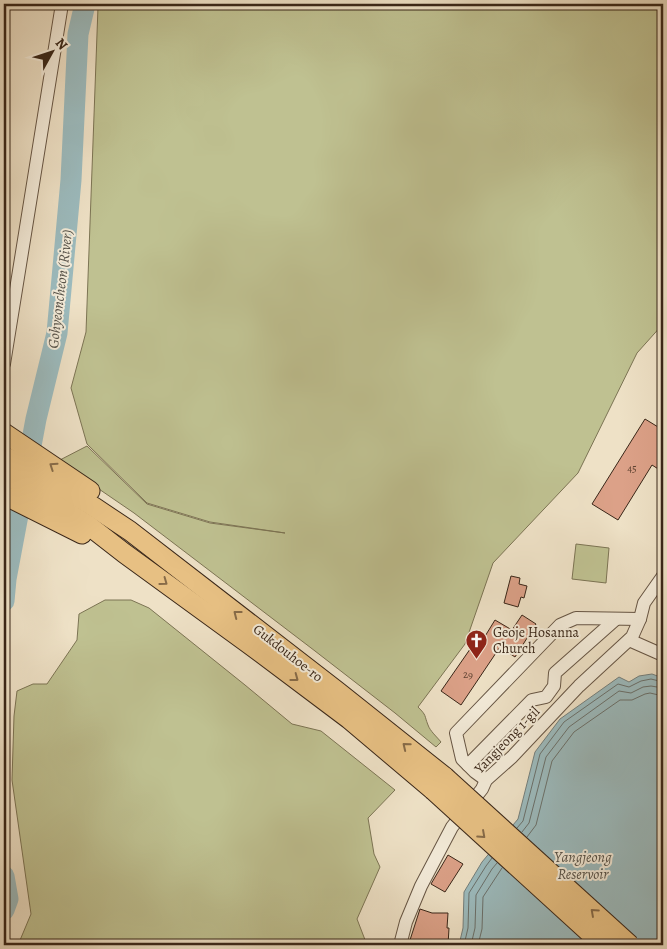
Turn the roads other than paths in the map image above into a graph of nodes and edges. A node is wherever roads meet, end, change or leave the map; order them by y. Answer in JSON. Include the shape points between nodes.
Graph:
{"nodes":[{"id":1,"x":62,"y":4,"type":"edge"},
{"id":2,"x":5,"y":358,"type":"edge"},
{"id":3,"x":4,"y":433,"type":"edge"},
{"id":4,"x":4,"y":456,"type":"edge"},
{"id":5,"x":4,"y":473,"type":"edge"},
{"id":6,"x":4,"y":495,"type":"edge"},
{"id":7,"x":130,"y":531,"type":"junction"},
{"id":8,"x":124,"y":553,"type":"junction"},
{"id":9,"x":663,"y":576,"type":"edge"},
{"id":10,"x":616,"y":619,"type":"junction"},
{"id":11,"x":640,"y":619,"type":"junction"},
{"id":12,"x":629,"y":640,"type":"junction"},
{"id":13,"x":663,"y":655,"type":"edge"},
{"id":14,"x":468,"y":765,"type":"junction"},
{"id":15,"x":486,"y":780,"type":"junction"},
{"id":16,"x":439,"y":784,"type":"junction"},
{"id":17,"x":400,"y":945,"type":"edge"},
{"id":18,"x":603,"y":945,"type":"edge"},
{"id":19,"x":630,"y":945,"type":"edge"}],
"edges":[{"from":1,"to":2,"type":"street"},
{"from":7,"to":3,"type":"highway","one_way":true,"via":[[90,491]]},
{"from":4,"to":7,"type":"highway"},
{"from":5,"to":8,"type":"highway","via":[[88,525]]},
{"from":6,"to":8,"type":"highway"},
{"from":16,"to":7,"type":"highway","name":"Gukdouhoe-ro","one_way":true,"via":[[329,685]]},
{"from":8,"to":16,"type":"highway","name":"Gukdouhoe-ro","one_way":true},
{"from":9,"to":11,"type":"street","name":"Yangjeong 1-gil","via":[[644,603]]},
{"from":10,"to":11,"type":"street"},
{"from":10,"to":14,"type":"street","via":[[555,673],[554,686],[546,698],[532,700]]},
{"from":10,"to":14,"type":"street","via":[[576,618],[560,625],[456,733],[462,759]]},
{"from":11,"to":12,"type":"street","name":"Yangjeong 1-gil"},
{"from":12,"to":13,"type":"street"},
{"from":12,"to":15,"type":"street","name":"Yangjeong 1-gil"},
{"from":14,"to":15,"type":"street"},
{"from":15,"to":17,"type":"street","name":"Yangjeong 1-gil","via":[[452,827],[421,886]]},
{"from":16,"to":18,"type":"highway","one_way":true,"bridge":true},
{"from":19,"to":16,"type":"highway","one_way":true,"bridge":true}]}
